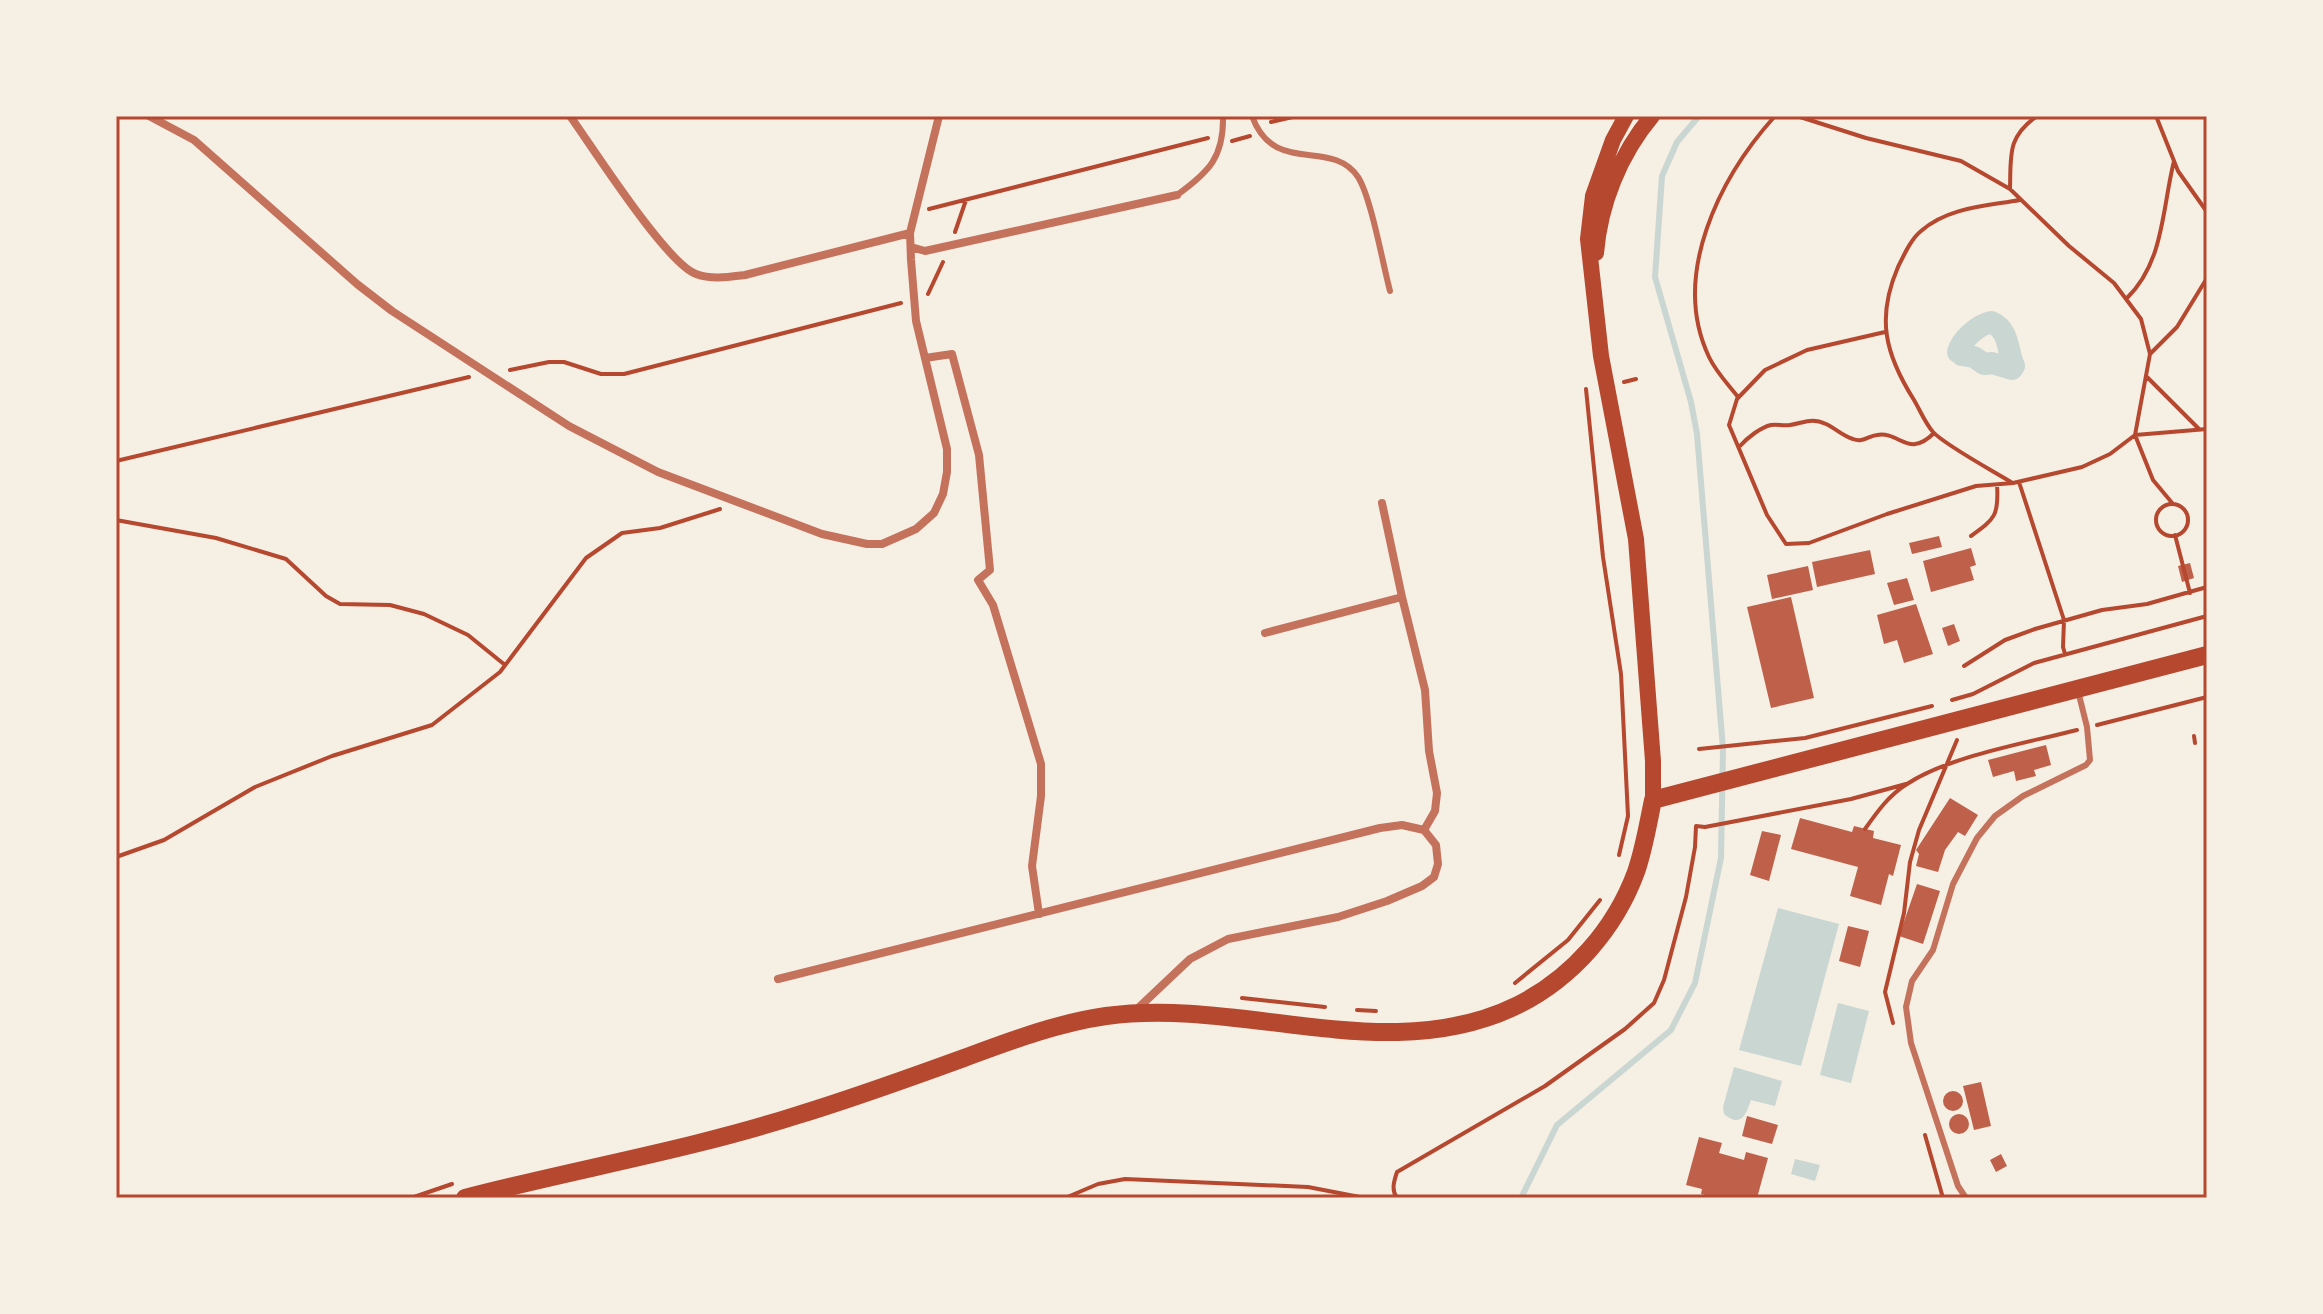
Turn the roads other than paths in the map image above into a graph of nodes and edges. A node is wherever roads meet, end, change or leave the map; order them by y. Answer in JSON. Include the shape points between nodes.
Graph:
{"nodes":[{"id":1,"x":149,"y":116,"type":"edge"},
{"id":2,"x":570,"y":116,"type":"edge"},
{"id":3,"x":939,"y":116,"type":"edge"},
{"id":4,"x":1223,"y":116,"type":"edge"},
{"id":5,"x":1252,"y":116,"type":"edge"},
{"id":6,"x":1626,"y":116,"type":"edge"},
{"id":7,"x":1652,"y":116,"type":"edge"},
{"id":8,"x":1177,"y":195,"type":"joint"},
{"id":9,"x":910,"y":233,"type":"junction"},
{"id":10,"x":911,"y":247,"type":"junction"},
{"id":11,"x":1593,"y":290,"type":"junction"},
{"id":12,"x":1390,"y":291,"type":"dead end"},
{"id":13,"x":925,"y":358,"type":"junction"},
{"id":14,"x":1382,"y":503,"type":"dead end"},
{"id":15,"x":1402,"y":597,"type":"junction"},
{"id":16,"x":1265,"y":633,"type":"dead end"},
{"id":17,"x":2207,"y":655,"type":"edge"},
{"id":18,"x":2077,"y":689,"type":"junction"},
{"id":19,"x":1653,"y":800,"type":"junction"},
{"id":20,"x":1424,"y":830,"type":"junction"},
{"id":21,"x":1039,"y":914,"type":"junction"},
{"id":22,"x":778,"y":979,"type":"dead end"},
{"id":23,"x":1133,"y":1013,"type":"junction"},
{"id":24,"x":460,"y":1191,"type":"edge"},
{"id":25,"x":1966,"y":1198,"type":"edge"}],
"edges":[{"from":1,"to":13,"type":"street","via":[[194,140],[357,284],[569,426],[658,472],[822,534],[882,544],[916,529],[934,513],[943,494],[947,449]]},
{"from":2,"to":9,"type":"street","via":[[652,231],[679,263],[696,274],[745,275]]},
{"from":3,"to":9,"type":"street"},
{"from":4,"to":8,"type":"lane","via":[[1219,155]]},
{"from":5,"to":12,"type":"lane","via":[[1264,140],[1275,147],[1339,161],[1359,179]]},
{"from":6,"to":11,"type":"main road","via":[[1604,163],[1589,215]]},
{"from":7,"to":11,"type":"main road","via":[[1610,190]]},
{"from":8,"to":10,"type":"street","via":[[925,251]]},
{"from":9,"to":10,"type":"street"},
{"from":10,"to":13,"type":"street","via":[[913,301]]},
{"from":11,"to":19,"type":"main road","via":[[1636,539]]},
{"from":13,"to":21,"type":"street","via":[[952,354],[979,455],[990,570],[978,580],[993,605],[1041,764],[1032,866]]},
{"from":14,"to":15,"type":"street"},
{"from":15,"to":16,"type":"street"},
{"from":15,"to":20,"type":"street","via":[[1425,690],[1437,793],[1435,811]]},
{"from":17,"to":18,"type":"main road"},
{"from":18,"to":19,"type":"main road"},
{"from":18,"to":25,"type":"lane","via":[[2089,763],[2023,796],[1995,816],[1977,838],[1953,884],[1933,950],[1912,981],[1906,1007],[1911,1043]]},
{"from":19,"to":23,"type":"main road","via":[[1636,871],[1603,934],[1552,985],[1497,1014],[1445,1029],[1407,1032],[1223,1015]]},
{"from":20,"to":21,"type":"street","via":[[1380,828]]},
{"from":20,"to":23,"type":"street","via":[[1436,845],[1438,864],[1434,877],[1422,886],[1338,917],[1228,939],[1190,959]]},
{"from":21,"to":22,"type":"street"},
{"from":23,"to":24,"type":"main road","via":[[1034,1034],[736,1134]]}]}
